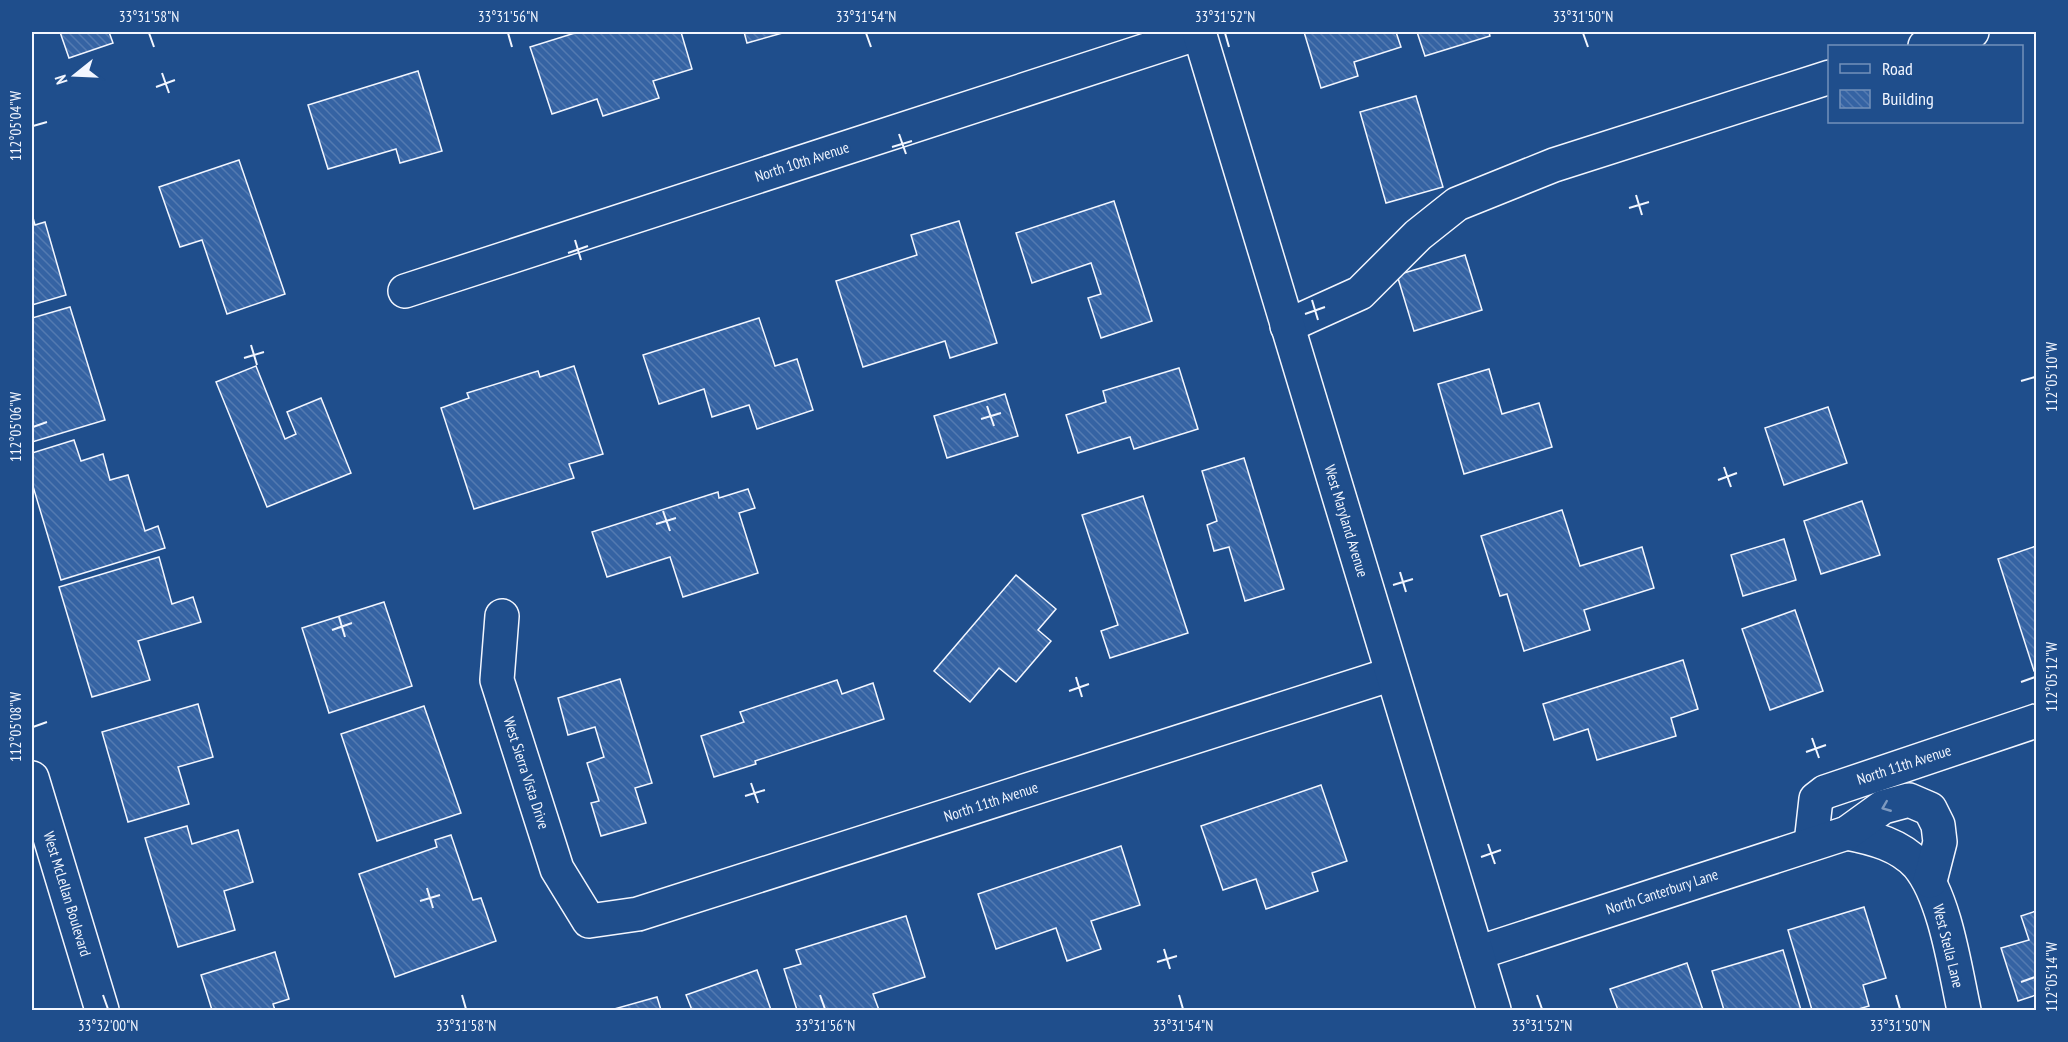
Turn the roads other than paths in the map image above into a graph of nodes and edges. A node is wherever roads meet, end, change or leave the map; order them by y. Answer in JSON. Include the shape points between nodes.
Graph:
{"nodes":[{"id":1,"x":1199,"y":32,"type":"edge"},
{"id":2,"x":1972,"y":32,"type":"edge"},
{"id":3,"x":1928,"y":45,"type":"edge"},
{"id":4,"x":1828,"y":78,"type":"edge"},
{"id":5,"x":405,"y":291,"type":"dead end"},
{"id":6,"x":1287,"y":326,"type":"junction"},
{"id":7,"x":502,"y":616,"type":"dead end"},
{"id":8,"x":1392,"y":674,"type":"junction"},
{"id":9,"x":2037,"y":721,"type":"edge"},
{"id":10,"x":32,"y":778,"type":"edge"},
{"id":11,"x":1847,"y":833,"type":"junction"},
{"id":12,"x":1812,"y":843,"type":"junction"},
{"id":13,"x":1930,"y":881,"type":"junction"},
{"id":14,"x":589,"y":921,"type":"joint"},
{"id":15,"x":1477,"y":953,"type":"junction"},
{"id":16,"x":102,"y":1011,"type":"edge"},
{"id":17,"x":1494,"y":1011,"type":"edge"},
{"id":18,"x":1964,"y":1011,"type":"edge"}],
"edges":[{"from":1,"to":5,"type":"street","name":"North 10th Avenue"},
{"from":1,"to":6,"type":"street","name":"West Maryland Avenue"},
{"from":2,"to":3,"type":"street"},
{"from":4,"to":6,"type":"street","via":[[1554,165],[1457,204],[1418,235],[1360,293]]},
{"from":6,"to":8,"type":"street","name":"West Maryland Avenue"},
{"from":7,"to":14,"type":"street","name":"West Sierra Vista Drive","via":[[497,680],[557,869]]},
{"from":8,"to":14,"type":"street","name":"North 11th Avenue","via":[[638,914]]},
{"from":8,"to":15,"type":"street","name":"West Maryland Avenue"},
{"from":9,"to":12,"type":"street","name":"North 11th Avenue","via":[[1825,792],[1816,799]]},
{"from":10,"to":16,"type":"street","name":"West McLellan Boulevard"},
{"from":11,"to":12,"type":"street","name":"North Canterbury Lane"},
{"from":11,"to":13,"type":"street","name":"West Stella Lane","via":[[1876,838],[1903,853]]},
{"from":13,"to":11,"type":"street","one_way":true,"via":[[1940,842],[1938,825],[1929,809],[1909,800],[1883,807]]},
{"from":12,"to":15,"type":"street","name":"North Canterbury Lane"},
{"from":13,"to":18,"type":"street","name":"West Stella Lane","via":[[1946,928]]},
{"from":15,"to":17,"type":"street","name":"West Maryland Avenue"}]}
